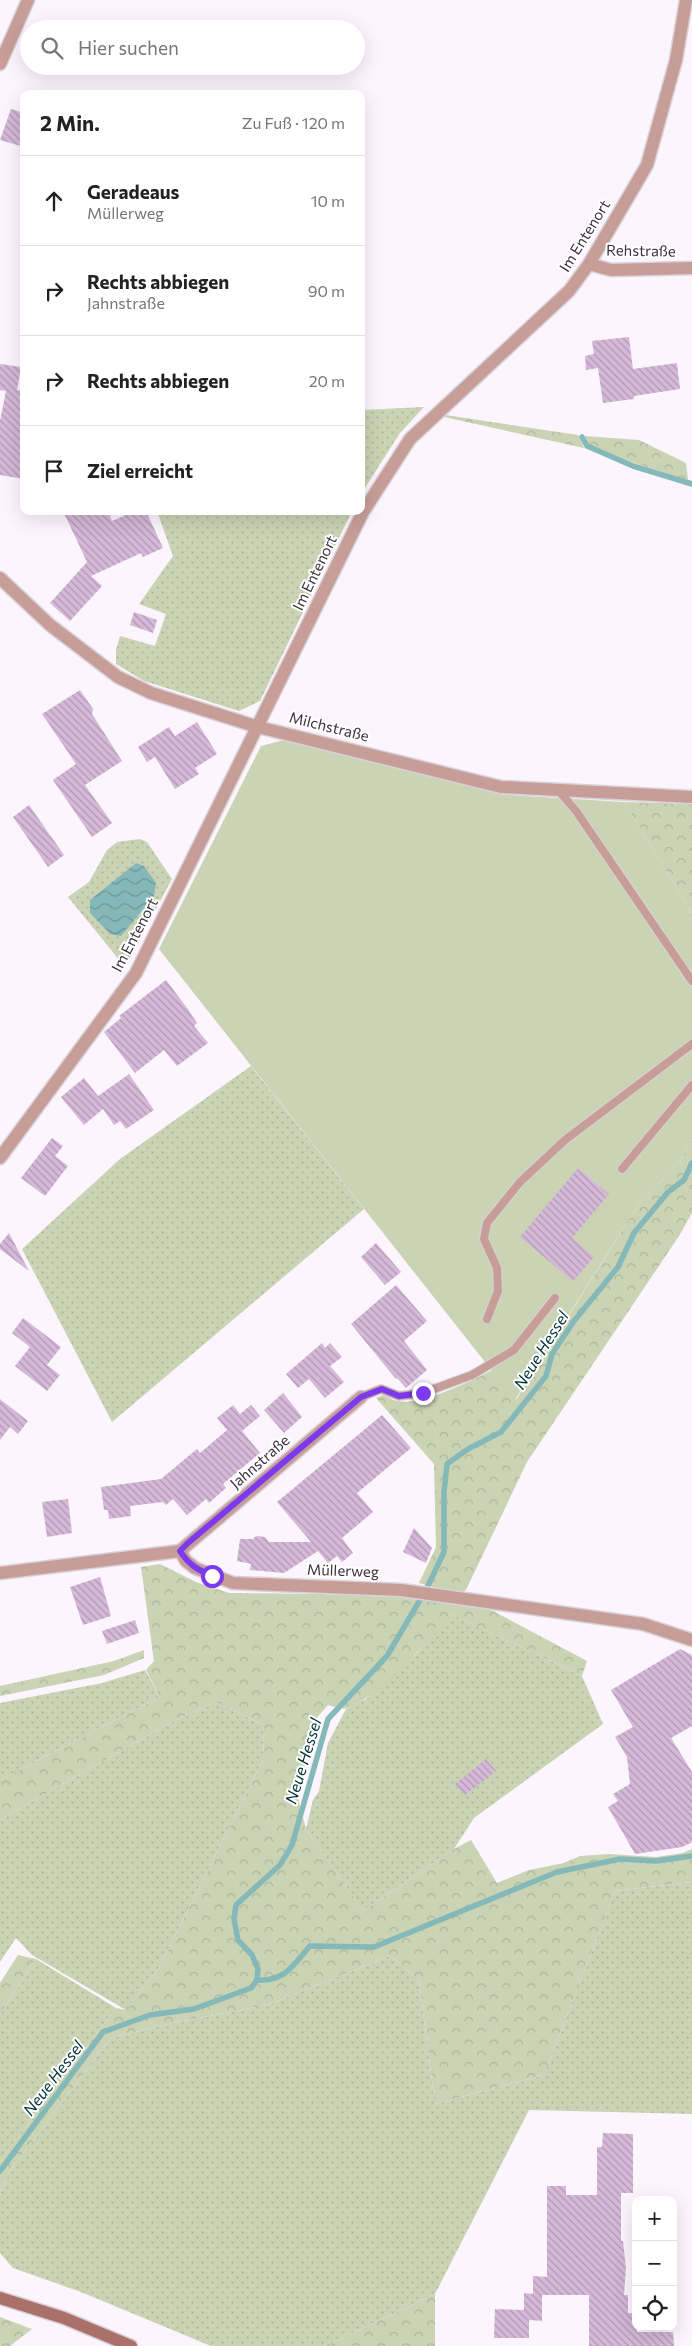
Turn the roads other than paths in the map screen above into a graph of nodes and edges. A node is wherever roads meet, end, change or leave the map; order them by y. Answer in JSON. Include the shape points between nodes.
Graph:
{"nodes":[{"id":1,"x":28,"y":0,"type":"edge"},
{"id":2,"x":686,"y":0,"type":"edge"},
{"id":3,"x":0,"y":64,"type":"edge"},
{"id":4,"x":589,"y":264,"type":"junction"},
{"id":5,"x":692,"y":268,"type":"edge"},
{"id":6,"x":365,"y":509,"type":"edge"},
{"id":7,"x":362,"y":515,"type":"edge"},
{"id":8,"x":0,"y":578,"type":"edge"},
{"id":9,"x":258,"y":727,"type":"junction"},
{"id":10,"x":558,"y":790,"type":"junction"},
{"id":11,"x":692,"y":797,"type":"edge"},
{"id":12,"x":692,"y":981,"type":"edge"},
{"id":13,"x":692,"y":1044,"type":"edge"},
{"id":14,"x":692,"y":1085,"type":"edge"},
{"id":15,"x":0,"y":1158,"type":"edge"},
{"id":16,"x":622,"y":1169,"type":"dead end"},
{"id":17,"x":555,"y":1298,"type":"dead end"},
{"id":18,"x":487,"y":1319,"type":"dead end"},
{"id":19,"x":361,"y":1397,"type":"joint"},
{"id":20,"x":180,"y":1551,"type":"junction"},
{"id":21,"x":0,"y":1573,"type":"edge"},
{"id":22,"x":692,"y":1640,"type":"edge"},
{"id":23,"x":0,"y":2298,"type":"edge"},
{"id":24,"x":132,"y":2346,"type":"edge"}],
"edges":[{"from":1,"to":3,"type":"street"},
{"from":2,"to":4,"type":"street","name":"Im Entenort","via":[[676,60],[647,165]]},
{"from":4,"to":5,"type":"street","name":"Rehstraße","via":[[611,270]]},
{"from":4,"to":6,"type":"street","name":"Im Entenort","via":[[569,291],[410,439]]},
{"from":7,"to":9,"type":"street","name":"Im Entenort"},
{"from":8,"to":9,"type":"street","name":"Milchstraße","via":[[50,625],[118,677],[150,693]]},
{"from":9,"to":10,"type":"street","name":"Milchstraße","via":[[501,787]]},
{"from":9,"to":15,"type":"street","name":"Im Entenort","via":[[136,973]]},
{"from":10,"to":11,"type":"street","name":"Milchstraße"},
{"from":10,"to":12,"type":"lane","via":[[576,810]]},
{"from":13,"to":18,"type":"lane","via":[[565,1140],[520,1182],[487,1222],[484,1239],[497,1268],[498,1291]]},
{"from":14,"to":16,"type":"lane"},
{"from":17,"to":19,"type":"lane","via":[[514,1350],[472,1375],[423,1393],[399,1396],[382,1389]]},
{"from":19,"to":20,"type":"street","name":"Jahnstraße"},
{"from":20,"to":21,"type":"street"},
{"from":20,"to":22,"type":"street","name":"Müllerweg","via":[[195,1568],[234,1583],[411,1591],[643,1624]]},
{"from":23,"to":24,"type":"main road","via":[[64,2318]]}]}
